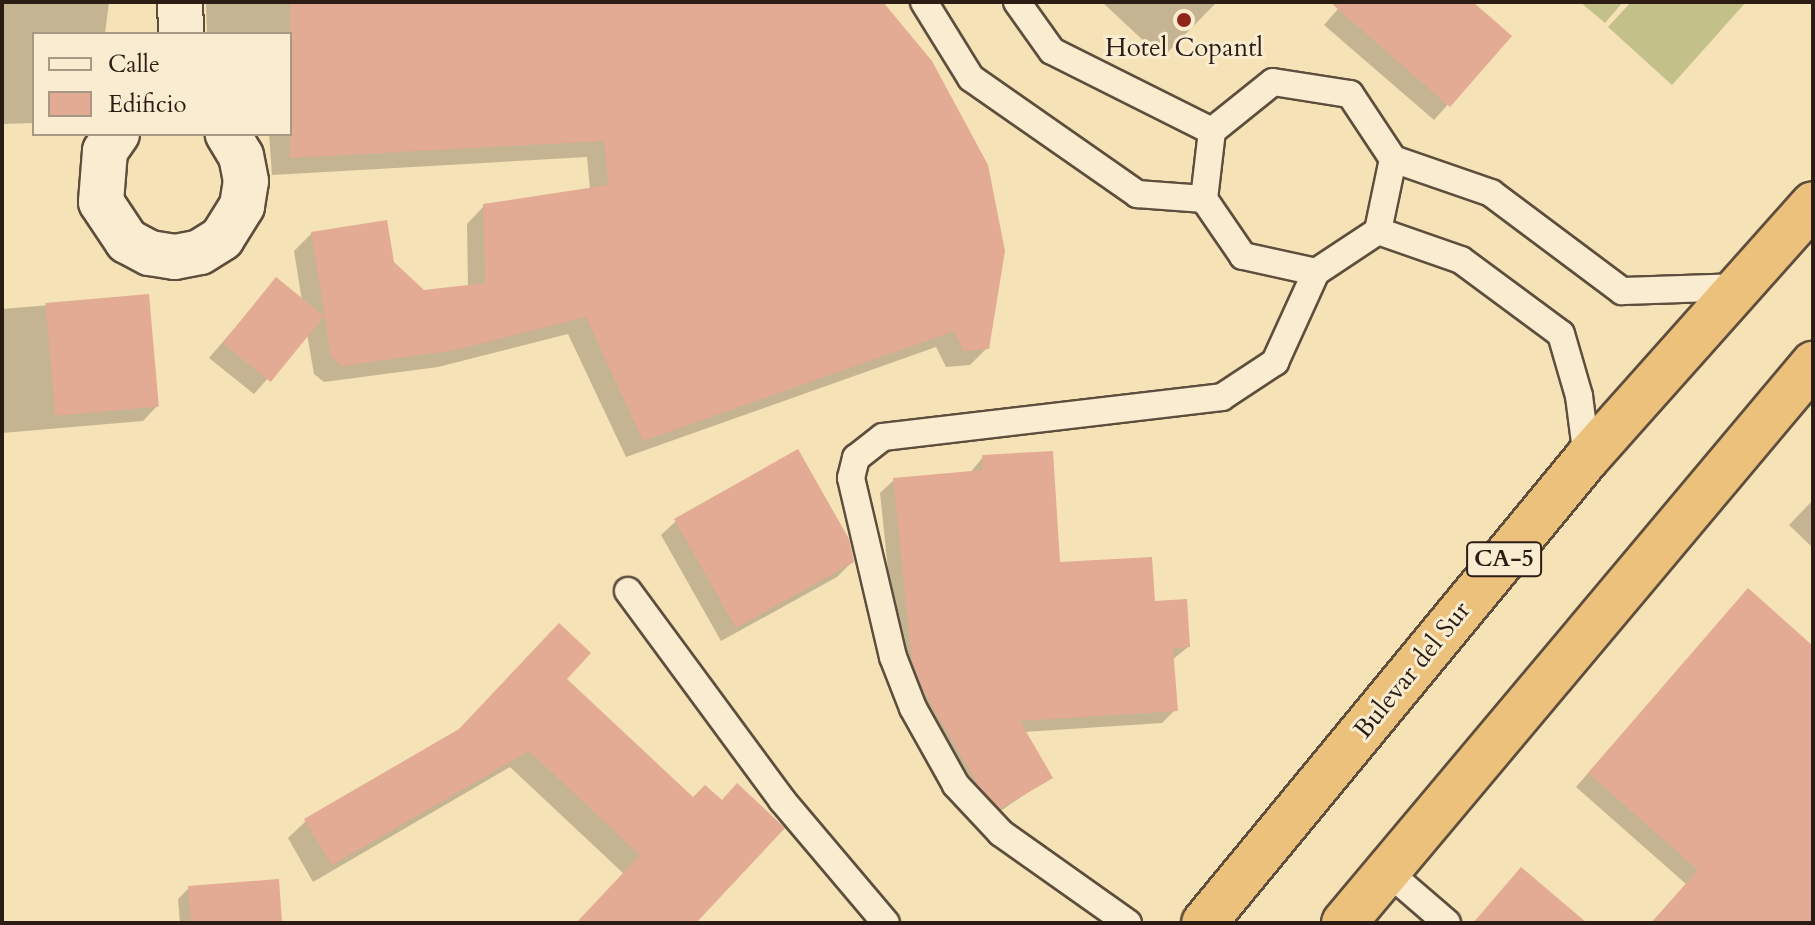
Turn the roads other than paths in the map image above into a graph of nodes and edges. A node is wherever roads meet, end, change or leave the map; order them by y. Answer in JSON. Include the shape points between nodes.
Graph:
{"nodes":[{"id":1,"x":180,"y":2,"type":"edge"},
{"id":2,"x":924,"y":2,"type":"edge"},
{"id":3,"x":1017,"y":2,"type":"edge"},
{"id":4,"x":181,"y":32,"type":"edge"},
{"id":5,"x":1212,"y":131,"type":"junction"},
{"id":6,"x":116,"y":136,"type":"edge"},
{"id":7,"x":229,"y":136,"type":"edge"},
{"id":8,"x":1393,"y":159,"type":"junction"},
{"id":9,"x":1204,"y":199,"type":"junction"},
{"id":10,"x":1813,"y":204,"type":"edge"},
{"id":11,"x":1378,"y":231,"type":"junction"},
{"id":12,"x":1316,"y":272,"type":"junction"},
{"id":13,"x":1743,"y":287,"type":"junction"},
{"id":14,"x":1810,"y":372,"type":"edge"},
{"id":15,"x":1587,"y":458,"type":"junction"},
{"id":16,"x":628,"y":591,"type":"dead end"},
{"id":17,"x":1388,"y":872,"type":"junction"},
{"id":18,"x":1441,"y":921,"type":"edge"},
{"id":19,"x":886,"y":923,"type":"edge"},
{"id":20,"x":1128,"y":923,"type":"edge"},
{"id":21,"x":1204,"y":923,"type":"edge"},
{"id":22,"x":1344,"y":923,"type":"edge"}],
"edges":[{"from":1,"to":4,"type":"street"},
{"from":2,"to":9,"type":"lane","via":[[971,78],[1137,194]]},
{"from":3,"to":5,"type":"lane","via":[[1052,51]]},
{"from":5,"to":8,"type":"lane","via":[[1273,82],[1350,94]]},
{"from":5,"to":9,"type":"lane"},
{"from":6,"to":7,"type":"street","via":[[105,151],[99,176],[101,202],[112,225],[138,247],[175,257],[200,252],[222,238],[242,206],[246,181],[241,156]]},
{"from":8,"to":11,"type":"lane"},
{"from":8,"to":13,"type":"lane","via":[[1491,193],[1622,291]]},
{"from":9,"to":12,"type":"lane","via":[[1243,256]]},
{"from":10,"to":13,"type":"highway","name":"Bulevar del Sur","number":"CA-5"},
{"from":11,"to":12,"type":"lane"},
{"from":11,"to":15,"type":"lane","via":[[1461,260],[1561,334],[1579,396]]},
{"from":12,"to":20,"type":"lane","via":[[1275,362],[1222,397],[883,437],[856,458],[851,478],[893,657],[913,708],[956,785],[1001,833]]},
{"from":13,"to":15,"type":"highway","name":"Bulevar del Sur","number":"CA-5"},
{"from":14,"to":17,"type":"highway"},
{"from":15,"to":21,"type":"highway","name":"Bulevar del Sur","number":"CA-5"},
{"from":16,"to":19,"type":"lane","via":[[782,800]]},
{"from":17,"to":18,"type":"lane"},
{"from":17,"to":22,"type":"highway"}]}
